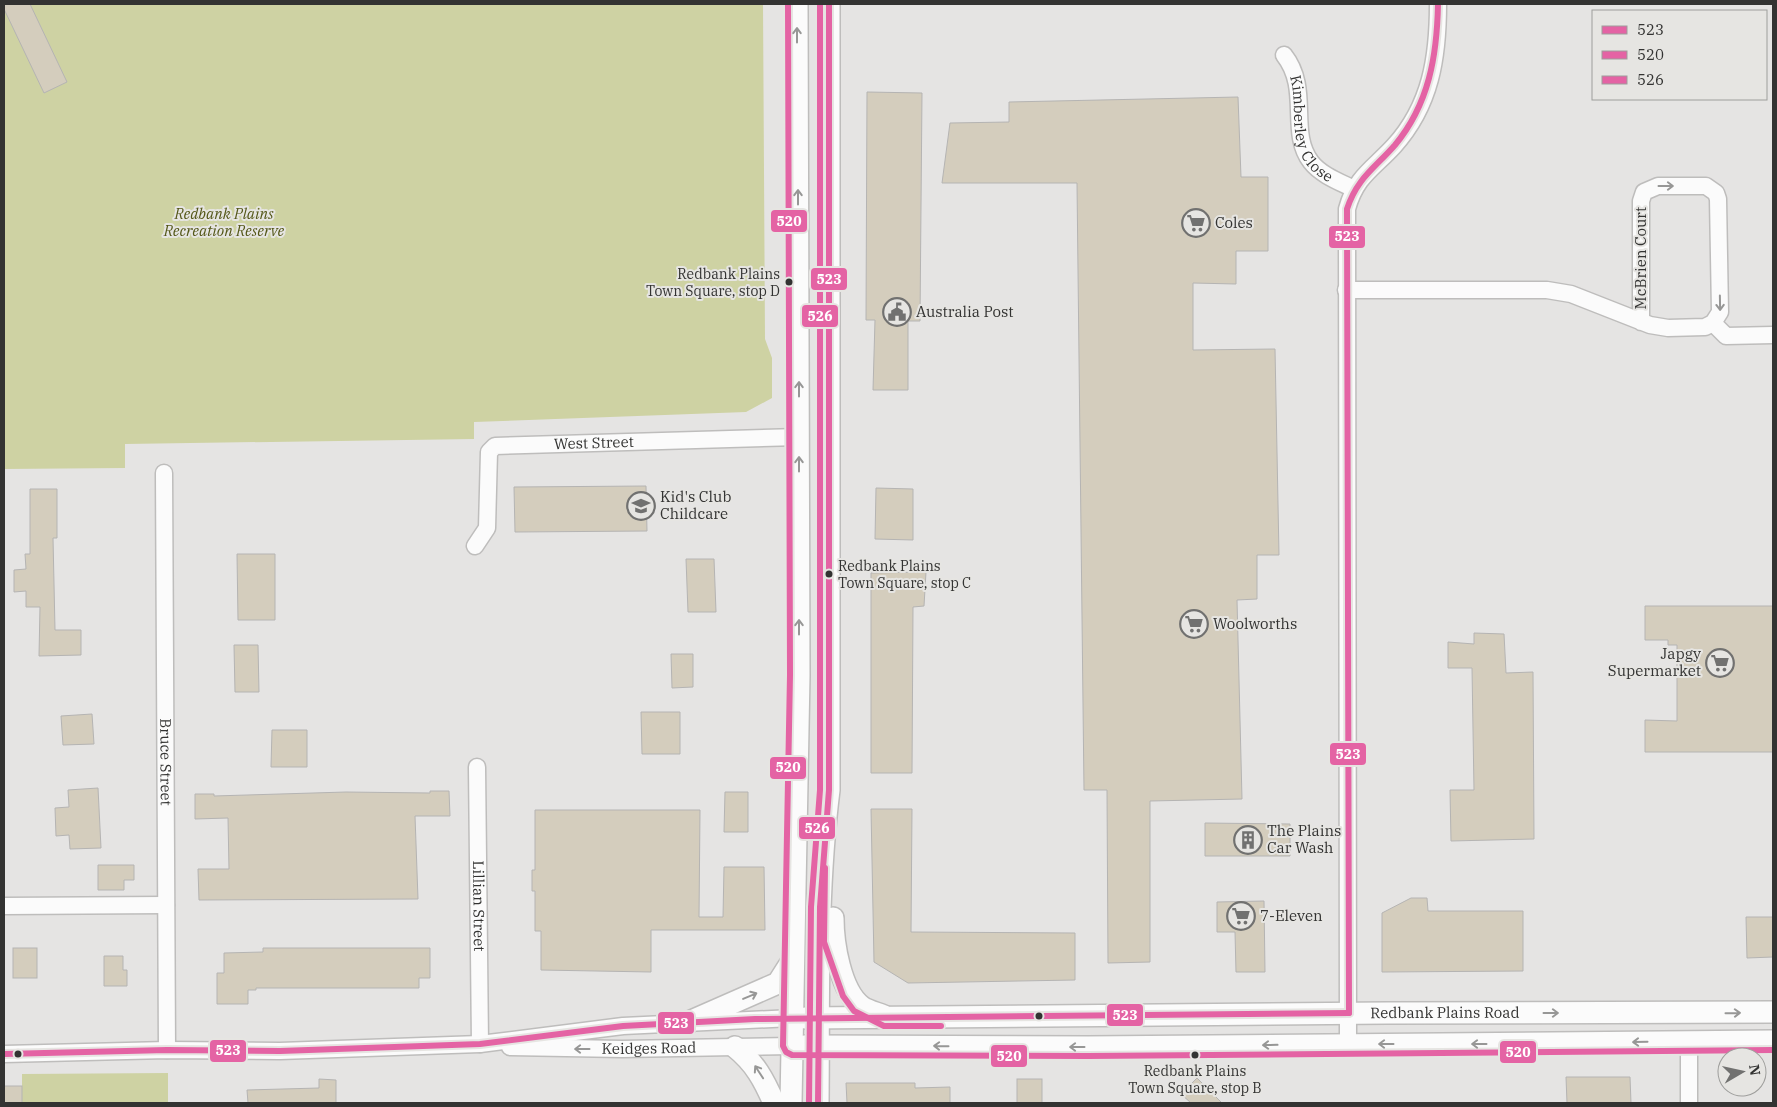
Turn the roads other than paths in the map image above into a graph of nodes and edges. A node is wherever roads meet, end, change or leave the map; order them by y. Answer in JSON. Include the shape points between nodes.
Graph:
{"nodes":[{"id":1,"x":797,"y":4,"type":"edge"},
{"id":2,"x":828,"y":4,"type":"edge"},
{"id":3,"x":1438,"y":4,"type":"edge"},
{"id":4,"x":1284,"y":55,"type":"dead end"},
{"id":5,"x":1354,"y":189,"type":"junction"},
{"id":6,"x":1346,"y":290,"type":"junction"},
{"id":7,"x":1641,"y":322,"type":"junction"},
{"id":8,"x":1713,"y":324,"type":"junction"},
{"id":9,"x":1773,"y":335,"type":"edge"},
{"id":10,"x":799,"y":437,"type":"junction"},
{"id":11,"x":164,"y":473,"type":"dead end"},
{"id":12,"x":475,"y":546,"type":"dead end"},
{"id":13,"x":477,"y":767,"type":"dead end"},
{"id":14,"x":825,"y":821,"type":"junction"},
{"id":15,"x":166,"y":905,"type":"junction"},
{"id":16,"x":4,"y":906,"type":"edge"},
{"id":17,"x":792,"y":961,"type":"junction"},
{"id":18,"x":1773,"y":1012,"type":"edge"},
{"id":19,"x":1349,"y":1013,"type":"junction"},
{"id":20,"x":1694,"y":1014,"type":"junction"},
{"id":21,"x":1084,"y":1016,"type":"junction"},
{"id":22,"x":886,"y":1017,"type":"junction"},
{"id":23,"x":792,"y":1018,"type":"junction"},
{"id":24,"x":818,"y":1018,"type":"junction"},
{"id":25,"x":690,"y":1022,"type":"junction"},
{"id":26,"x":1773,"y":1029,"type":"edge"},
{"id":27,"x":1689,"y":1041,"type":"junction"},
{"id":28,"x":1773,"y":1041,"type":"edge"},
{"id":29,"x":480,"y":1044,"type":"junction"},
{"id":30,"x":1348,"y":1044,"type":"junction"},
{"id":31,"x":792,"y":1046,"type":"junction"},
{"id":32,"x":818,"y":1046,"type":"junction"},
{"id":33,"x":1206,"y":1046,"type":"junction"},
{"id":34,"x":735,"y":1047,"type":"junction"},
{"id":35,"x":167,"y":1050,"type":"junction"},
{"id":36,"x":4,"y":1054,"type":"edge"},
{"id":37,"x":774,"y":1103,"type":"edge"},
{"id":38,"x":791,"y":1103,"type":"edge"},
{"id":39,"x":818,"y":1103,"type":"edge"},
{"id":40,"x":1689,"y":1103,"type":"edge"}],
"edges":[{"from":10,"to":1,"type":"main road","one_way":true},
{"from":2,"to":14,"type":"main road","via":[[830,632]]},
{"from":3,"to":5,"type":"street","via":[[1436,59],[1421,105],[1408,129],[1365,173]]},
{"from":4,"to":5,"type":"street","name":"Kimberley Close","via":[[1291,64],[1300,94],[1301,146],[1312,164]]},
{"from":5,"to":6,"type":"street","via":[[1347,209]]},
{"from":6,"to":7,"type":"street","name":"McBrien Court","via":[[1546,290],[1571,294]]},
{"from":6,"to":19,"type":"street"},
{"from":7,"to":8,"type":"street","name":"McBrien Court","via":[[1668,328]]},
{"from":7,"to":8,"type":"street","name":"McBrien Court","one_way":true,"via":[[1641,201],[1644,192],[1658,186],[1706,186],[1716,193],[1718,199],[1720,312]]},
{"from":8,"to":9,"type":"street","via":[[1726,336]]},
{"from":10,"to":12,"type":"street","name":"West Street","via":[[495,446],[489,452],[487,528]]},
{"from":17,"to":10,"type":"main road","one_way":true,"via":[[799,676]]},
{"from":11,"to":15,"type":"street","name":"Bruce Street"},
{"from":13,"to":29,"type":"street","name":"Lillian Street"},
{"from":14,"to":22,"type":"main road","via":[[834,864],[833,941],[842,972],[861,1006]]},
{"from":14,"to":24,"type":"main road"},
{"from":15,"to":16,"type":"street"},
{"from":15,"to":35,"type":"street","name":"Bruce Street"},
{"from":17,"to":23,"type":"main road"},
{"from":25,"to":17,"type":"main road","one_way":true,"via":[[778,983]]},
{"from":20,"to":18,"type":"main road","name":"Redbank Plains Road","one_way":true},
{"from":19,"to":20,"type":"main road","name":"Redbank Plains Road","one_way":true},
{"from":19,"to":21,"type":"main road","name":"Redbank Plains Road"},
{"from":19,"to":30,"type":"street"},
{"from":20,"to":26,"type":"main road","via":[[1700,1028]]},
{"from":21,"to":22,"type":"main road","name":"Redbank Plains Road"},
{"from":21,"to":33,"type":"main road","via":[[1103,1033],[1188,1033]]},
{"from":22,"to":24,"type":"main road","name":"Redbank Plains Road"},
{"from":23,"to":24,"type":"main road","name":"Redbank Plains Road"},
{"from":23,"to":25,"type":"street","name":"Keidges Road"},
{"from":23,"to":31,"type":"main road"},
{"from":24,"to":32,"type":"main road"},
{"from":25,"to":29,"type":"street","name":"Keidges Road","via":[[622,1026]]},
{"from":27,"to":28,"type":"main road","name":"Redbank Plains Road"},
{"from":27,"to":30,"type":"main road","name":"Redbank Plains Road","one_way":true},
{"from":27,"to":40,"type":"street"},
{"from":34,"to":29,"type":"street","name":"Keidges Road","one_way":true,"via":[[520,1049]]},
{"from":29,"to":35,"type":"street","name":"Keidges Road","via":[[280,1051]]},
{"from":30,"to":33,"type":"main road","name":"Redbank Plains Road","one_way":true},
{"from":31,"to":32,"type":"main road","name":"Keidges Road"},
{"from":31,"to":34,"type":"street","name":"Keidges Road"},
{"from":31,"to":38,"type":"main road"},
{"from":33,"to":32,"type":"main road","name":"Redbank Plains Road","one_way":true},
{"from":32,"to":39,"type":"main road"},
{"from":37,"to":34,"type":"main road","one_way":true,"via":[[760,1073]]},
{"from":35,"to":36,"type":"street","name":"Keidges Road"}]}
